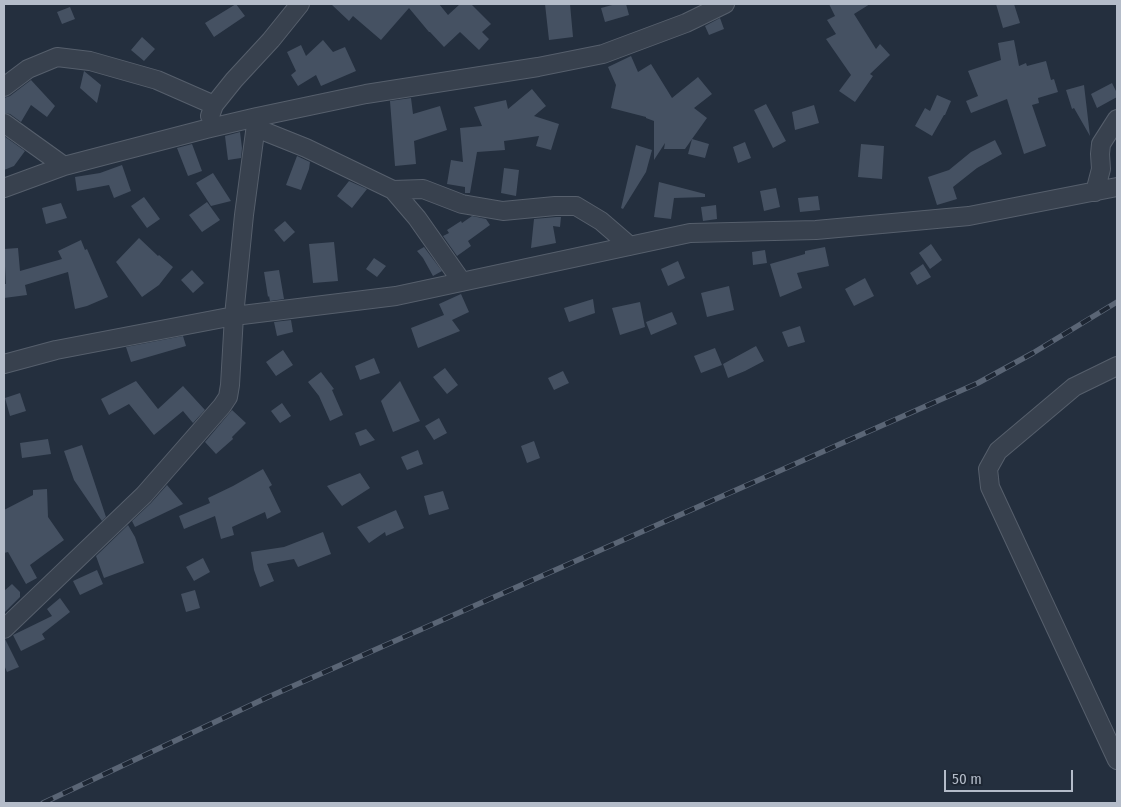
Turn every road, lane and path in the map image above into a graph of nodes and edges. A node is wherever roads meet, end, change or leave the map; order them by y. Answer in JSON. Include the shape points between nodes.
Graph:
{"nodes":[{"id":1,"x":300,"y":4,"type":"edge"},
{"id":2,"x":725,"y":4,"type":"edge"},
{"id":3,"x":4,"y":87,"type":"edge"},
{"id":4,"x":214,"y":105,"type":"junction"},
{"id":5,"x":1117,"y":119,"type":"edge"},
{"id":6,"x":4,"y":123,"type":"edge"},
{"id":7,"x":257,"y":123,"type":"junction"},
{"id":8,"x":206,"y":129,"type":"junction"},
{"id":9,"x":64,"y":166,"type":"junction"},
{"id":10,"x":1117,"y":187,"type":"edge"},
{"id":11,"x":4,"y":188,"type":"edge"},
{"id":12,"x":393,"y":190,"type":"junction"},
{"id":13,"x":1095,"y":192,"type":"junction"},
{"id":14,"x":630,"y":246,"type":"junction"},
{"id":15,"x":462,"y":282,"type":"junction"},
{"id":16,"x":234,"y":316,"type":"junction"},
{"id":17,"x":4,"y":364,"type":"edge"},
{"id":18,"x":1117,"y":366,"type":"edge"},
{"id":19,"x":4,"y":628,"type":"edge"},
{"id":20,"x":1117,"y":760,"type":"edge"}],
"edges":[{"from":1,"to":4,"type":"street"},
{"from":2,"to":7,"type":"street","via":[[603,54],[366,94]]},
{"from":3,"to":4,"type":"street","via":[[28,69],[57,57],[90,60],[158,80]]},
{"from":4,"to":8,"type":"street"},
{"from":5,"to":13,"type":"street","via":[[1101,144],[1101,169]]},
{"from":6,"to":9,"type":"street"},
{"from":7,"to":8,"type":"street"},
{"from":7,"to":12,"type":"street"},
{"from":7,"to":16,"type":"street"},
{"from":8,"to":9,"type":"street"},
{"from":9,"to":11,"type":"street"},
{"from":10,"to":13,"type":"street"},
{"from":12,"to":14,"type":"street","via":[[423,189],[462,204],[503,211],[576,206],[601,221]]},
{"from":12,"to":15,"type":"street"},
{"from":13,"to":14,"type":"street","via":[[969,216],[816,230],[690,233]]},
{"from":14,"to":15,"type":"street"},
{"from":15,"to":16,"type":"street","via":[[396,296]]},
{"from":16,"to":17,"type":"street","via":[[56,350]]},
{"from":16,"to":19,"type":"street","via":[[230,384],[228,397],[222,406],[144,495]]},
{"from":18,"to":20,"type":"street","via":[[1074,387],[998,450],[988,469],[990,487]]}]}
